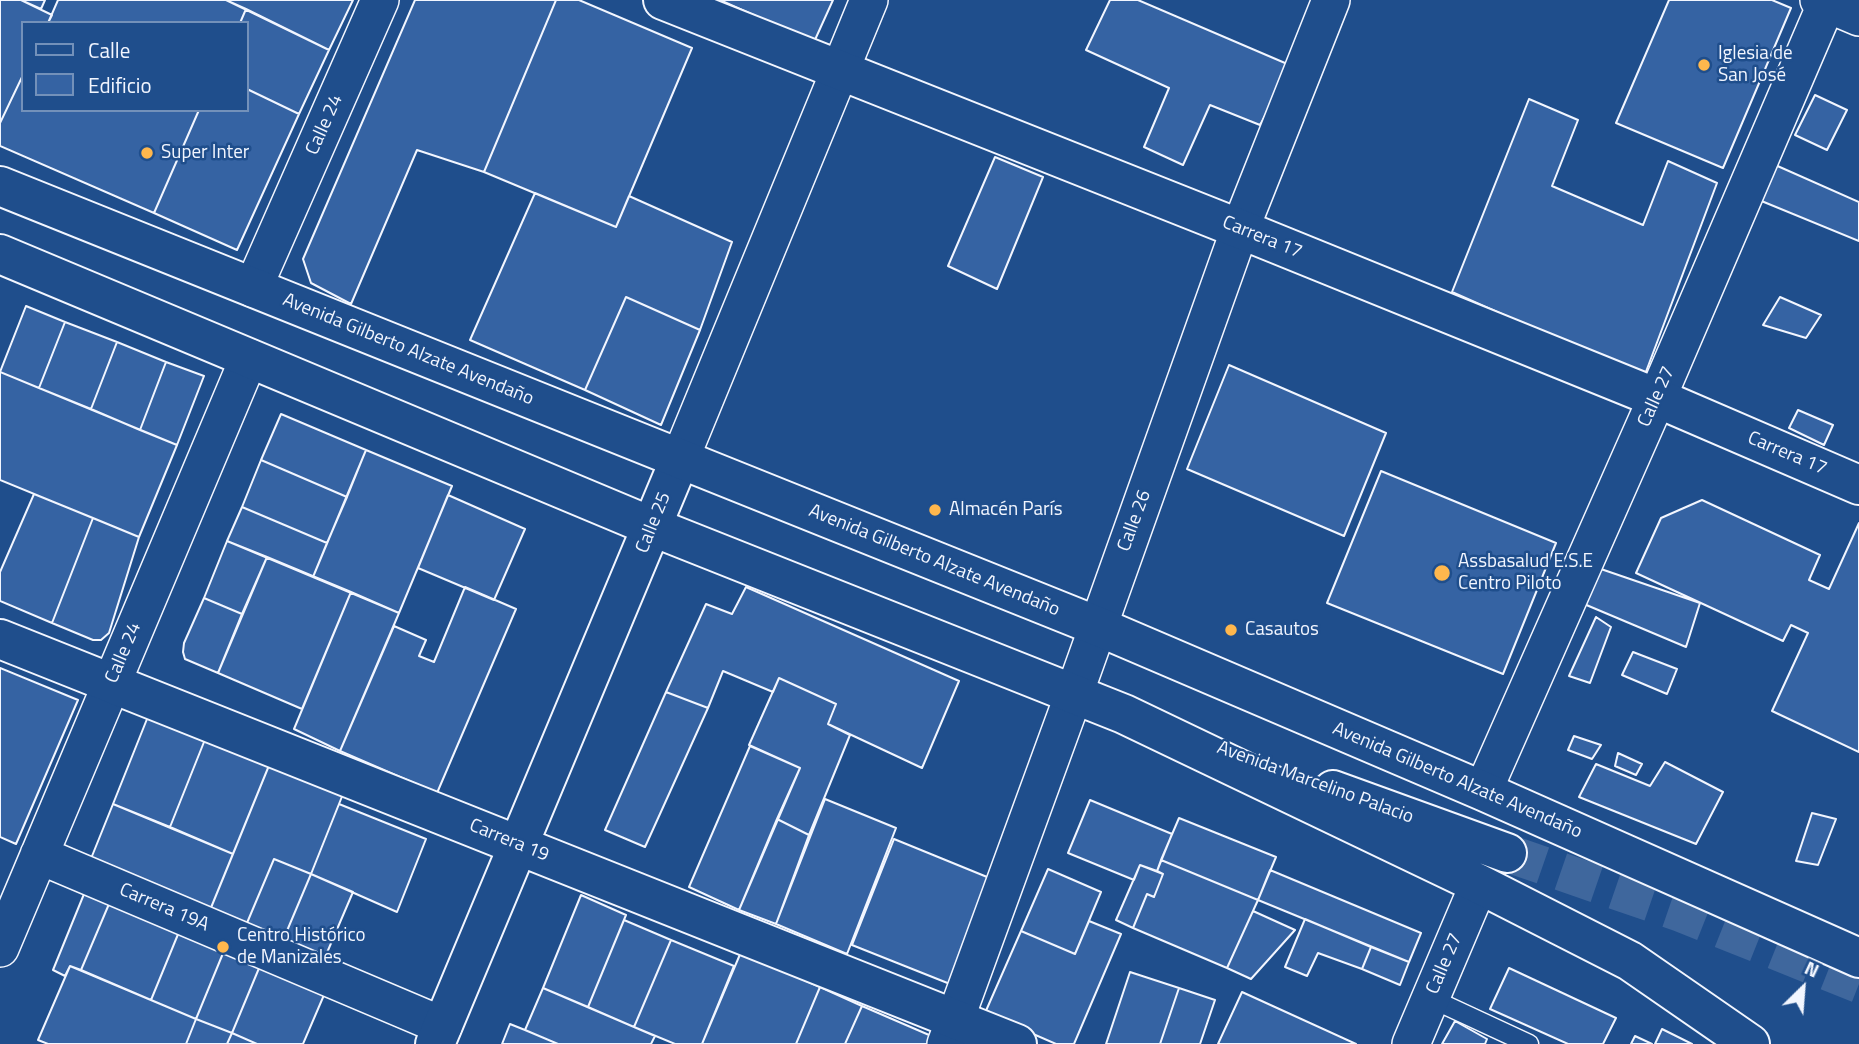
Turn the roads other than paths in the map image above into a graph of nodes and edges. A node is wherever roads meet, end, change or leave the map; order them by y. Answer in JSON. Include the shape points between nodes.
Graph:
{"nodes":[{"id":1,"x":380,"y":0,"type":"edge"},
{"id":2,"x":663,"y":0,"type":"edge"},
{"id":3,"x":869,"y":0,"type":"edge"},
{"id":4,"x":1331,"y":0,"type":"edge"},
{"id":5,"x":1833,"y":5,"type":"edge"},
{"id":6,"x":840,"y":71,"type":"junction"},
{"id":7,"x":0,"y":186,"type":"edge"},
{"id":8,"x":1240,"y":229,"type":"junction"},
{"id":9,"x":0,"y":254,"type":"edge"},
{"id":10,"x":253,"y":288,"type":"junction"},
{"id":11,"x":249,"y":358,"type":"junction"},
{"id":12,"x":1657,"y":398,"type":"junction"},
{"id":13,"x":680,"y":459,"type":"junction"},
{"id":14,"x":1859,"y":485,"type":"edge"},
{"id":15,"x":653,"y":527,"type":"junction"},
{"id":16,"x":1097,"y":626,"type":"junction"},
{"id":17,"x":0,"y":639,"type":"edge"},
{"id":18,"x":112,"y":683,"type":"junction"},
{"id":19,"x":1074,"y":694,"type":"junction"},
{"id":20,"x":1124,"y":714,"type":"junction"},
{"id":21,"x":1483,"y":791,"type":"junction"},
{"id":22,"x":518,"y":845,"type":"junction"},
{"id":23,"x":1507,"y":853,"type":"tunnel mouth"},
{"id":24,"x":39,"y":855,"type":"junction"},
{"id":25,"x":1479,"y":884,"type":"junction"},
{"id":26,"x":0,"y":948,"type":"edge"},
{"id":27,"x":1859,"y":958,"type":"edge"},
{"id":28,"x":1430,"y":998,"type":"junction"},
{"id":29,"x":952,"y":1032,"type":"edge"},
{"id":30,"x":439,"y":1035,"type":"edge"},
{"id":31,"x":1017,"y":1044,"type":"edge"},
{"id":32,"x":1411,"y":1044,"type":"edge"},
{"id":33,"x":1528,"y":1044,"type":"edge"},
{"id":34,"x":1750,"y":1044,"type":"edge"}],
"edges":[{"from":1,"to":10,"type":"street","name":"Calle 24"},
{"from":2,"to":6,"type":"main road","name":"Carrera 17"},
{"from":3,"to":6,"type":"street","name":"Calle 25"},
{"from":4,"to":8,"type":"street","name":"Calle 26"},
{"from":5,"to":12,"type":"street","name":"Calle 27"},
{"from":6,"to":8,"type":"main road","name":"Carrera 17"},
{"from":6,"to":13,"type":"street","name":"Calle 25"},
{"from":7,"to":10,"type":"main road","name":"Avenida Gilberto Alzate Avendaño"},
{"from":8,"to":12,"type":"main road","name":"Carrera 17"},
{"from":8,"to":16,"type":"street","name":"Calle 26"},
{"from":9,"to":11,"type":"main road"},
{"from":10,"to":13,"type":"main road","name":"Avenida Gilberto Alzate Avendaño"},
{"from":11,"to":15,"type":"main road"},
{"from":11,"to":18,"type":"street","name":"Calle 24"},
{"from":12,"to":14,"type":"main road","name":"Carrera 17"},
{"from":12,"to":21,"type":"street","name":"Calle 27"},
{"from":13,"to":15,"type":"main road","name":"Calle 25"},
{"from":13,"to":16,"type":"main road","name":"Avenida Gilberto Alzate Avendaño"},
{"from":15,"to":19,"type":"main road"},
{"from":15,"to":22,"type":"main road","name":"Calle 25"},
{"from":16,"to":19,"type":"street","name":"Calle 26"},
{"from":16,"to":21,"type":"main road","name":"Avenida Gilberto Alzate Avendaño"},
{"from":17,"to":18,"type":"main road","name":"Carrera 19"},
{"from":18,"to":22,"type":"main road","name":"Carrera 19"},
{"from":18,"to":24,"type":"street","name":"Calle 24"},
{"from":19,"to":20,"type":"main road"},
{"from":19,"to":29,"type":"street","name":"Calle 26"},
{"from":20,"to":23,"type":"main road","name":"Avenida Marcelino Palacio"},
{"from":20,"to":25,"type":"main road"},
{"from":21,"to":27,"type":"main road","name":"Avenida Gilberto Alzate Avendaño"},
{"from":22,"to":29,"type":"main road","name":"Carrera 19"},
{"from":22,"to":30,"type":"main road","name":"Calle 25"},
{"from":24,"to":26,"type":"street","name":"Calle 24"},
{"from":24,"to":30,"type":"street","name":"Carrera 19A"},
{"from":25,"to":28,"type":"street","name":"Calle 27"},
{"from":25,"to":34,"type":"main road","via":[[1630,961]]},
{"from":28,"to":32,"type":"street","name":"Calle 27"},
{"from":28,"to":33,"type":"lane"},
{"from":29,"to":31,"type":"main road","name":"Carrera 19"}]}
